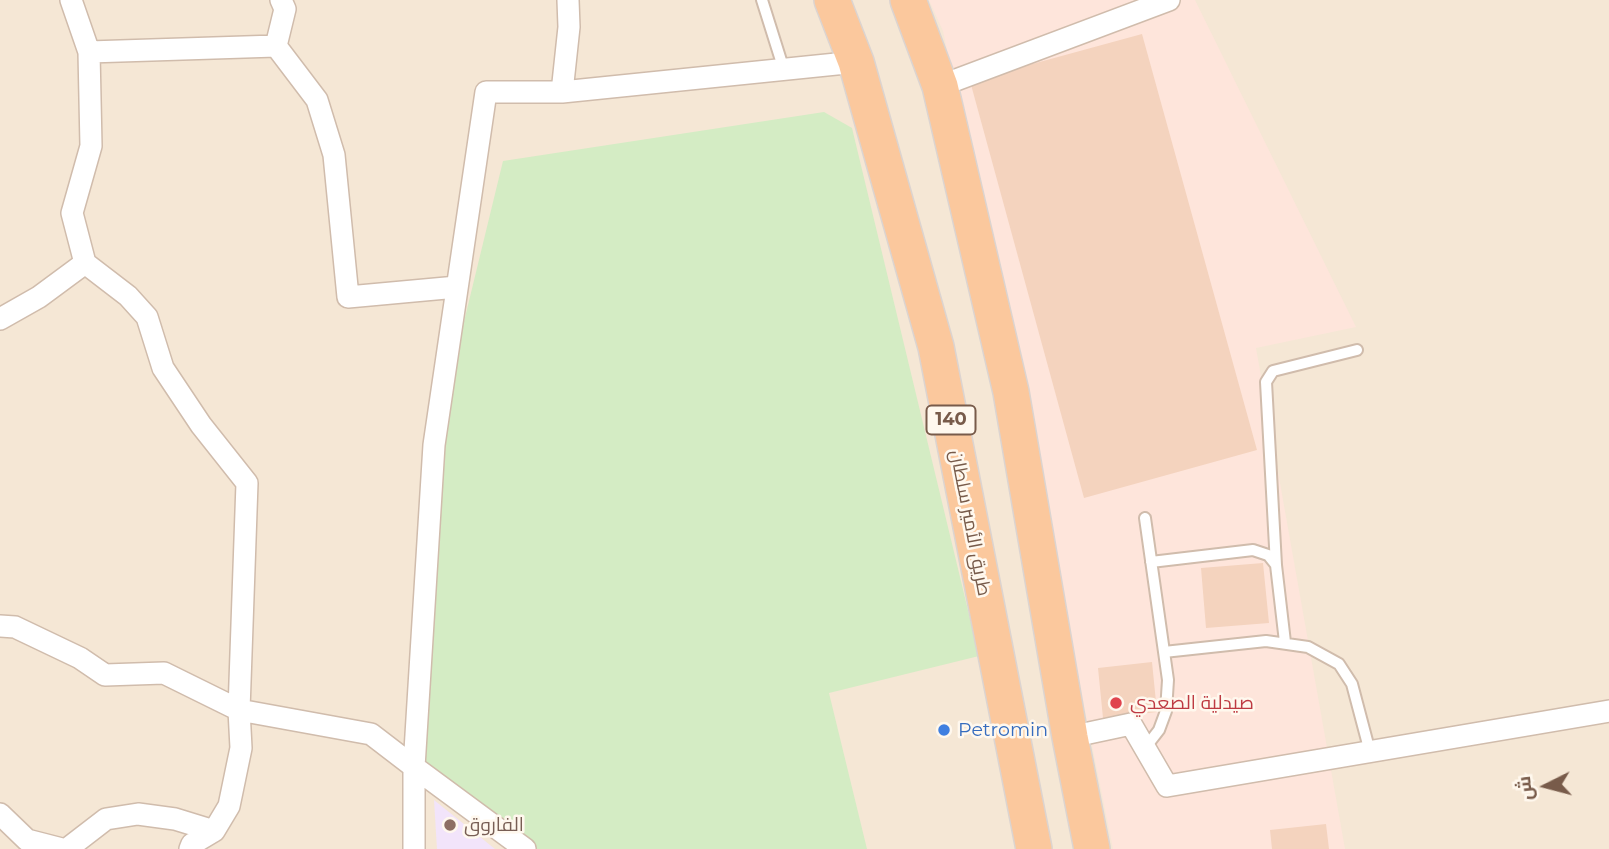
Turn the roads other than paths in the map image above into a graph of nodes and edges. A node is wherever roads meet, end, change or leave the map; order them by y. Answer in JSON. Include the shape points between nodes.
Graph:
{"nodes":[{"id":1,"x":71,"y":0,"type":"edge"},
{"id":2,"x":281,"y":0,"type":"edge"},
{"id":3,"x":568,"y":0,"type":"edge"},
{"id":4,"x":762,"y":0,"type":"edge"},
{"id":5,"x":832,"y":0,"type":"edge"},
{"id":6,"x":908,"y":0,"type":"edge"},
{"id":7,"x":1170,"y":0,"type":"edge"},
{"id":8,"x":276,"y":46,"type":"junction"},
{"id":9,"x":89,"y":52,"type":"junction"},
{"id":10,"x":856,"y":62,"type":"junction"},
{"id":11,"x":784,"y":69,"type":"junction"},
{"id":12,"x":940,"y":86,"type":"junction"},
{"id":13,"x":562,"y":92,"type":"junction"},
{"id":14,"x":85,"y":264,"type":"junction"},
{"id":15,"x":457,"y":287,"type":"junction"},
{"id":16,"x":0,"y":319,"type":"edge"},
{"id":17,"x":1357,"y":351,"type":"dead end"},
{"id":18,"x":1145,"y":517,"type":"dead end"},
{"id":19,"x":1151,"y":562,"type":"junction"},
{"id":20,"x":1276,"y":565,"type":"junction"},
{"id":21,"x":0,"y":626,"type":"edge"},
{"id":22,"x":1285,"y":642,"type":"junction"},
{"id":23,"x":1164,"y":652,"type":"junction"},
{"id":24,"x":239,"y":710,"type":"junction"},
{"id":25,"x":1609,"y":711,"type":"edge"},
{"id":26,"x":1070,"y":737,"type":"junction"},
{"id":27,"x":1145,"y":748,"type":"junction"},
{"id":28,"x":1370,"y":751,"type":"junction"},
{"id":29,"x":414,"y":767,"type":"junction"},
{"id":30,"x":0,"y":814,"type":"edge"},
{"id":31,"x":214,"y":831,"type":"junction"},
{"id":32,"x":65,"y":849,"type":"edge"},
{"id":33,"x":190,"y":849,"type":"edge"},
{"id":34,"x":414,"y":849,"type":"edge"},
{"id":35,"x":525,"y":849,"type":"edge"},
{"id":36,"x":1034,"y":849,"type":"edge"},
{"id":37,"x":1092,"y":849,"type":"edge"}],
"edges":[{"from":1,"to":9,"type":"street"},
{"from":2,"to":8,"type":"street","via":[[285,9]]},
{"from":3,"to":13,"type":"street"},
{"from":4,"to":11,"type":"lane"},
{"from":5,"to":10,"type":"highway","name":"طريق الأمير سلطان","number":"140"},
{"from":6,"to":12,"type":"highway"},
{"from":7,"to":12,"type":"street"},
{"from":8,"to":9,"type":"street"},
{"from":8,"to":15,"type":"street","via":[[317,100],[334,155],[348,297]]},
{"from":9,"to":14,"type":"street","via":[[91,146],[72,213]]},
{"from":10,"to":11,"type":"street"},
{"from":10,"to":36,"type":"highway","name":"طريق الأمير سلطان","number":"140","via":[[936,346]]},
{"from":11,"to":13,"type":"street"},
{"from":12,"to":26,"type":"highway","via":[[1011,392]]},
{"from":13,"to":15,"type":"street","via":[[486,92]]},
{"from":14,"to":16,"type":"street"},
{"from":14,"to":24,"type":"street","via":[[128,296],[147,317],[163,368],[247,484]]},
{"from":15,"to":29,"type":"street","via":[[434,445]]},
{"from":17,"to":20,"type":"lane","via":[[1273,371],[1265,382]]},
{"from":18,"to":19,"type":"lane"},
{"from":19,"to":20,"type":"lane","via":[[1253,550],[1269,555]]},
{"from":19,"to":23,"type":"lane"},
{"from":20,"to":22,"type":"lane"},
{"from":21,"to":24,"type":"street","via":[[15,627],[105,675],[164,673]]},
{"from":22,"to":23,"type":"lane"},
{"from":22,"to":28,"type":"lane","via":[[1339,664],[1352,684]]},
{"from":23,"to":27,"type":"lane","via":[[1166,711]]},
{"from":24,"to":29,"type":"street","via":[[371,734]]},
{"from":24,"to":31,"type":"street","via":[[241,748],[232,795]]},
{"from":25,"to":28,"type":"street"},
{"from":26,"to":27,"type":"street","via":[[1131,724]]},
{"from":26,"to":37,"type":"highway"},
{"from":27,"to":28,"type":"street","via":[[1167,786]]},
{"from":29,"to":34,"type":"street"},
{"from":29,"to":35,"type":"street"},
{"from":30,"to":32,"type":"street","via":[[27,840]]},
{"from":31,"to":32,"type":"street","via":[[138,814],[106,819]]},
{"from":31,"to":33,"type":"street"}]}
